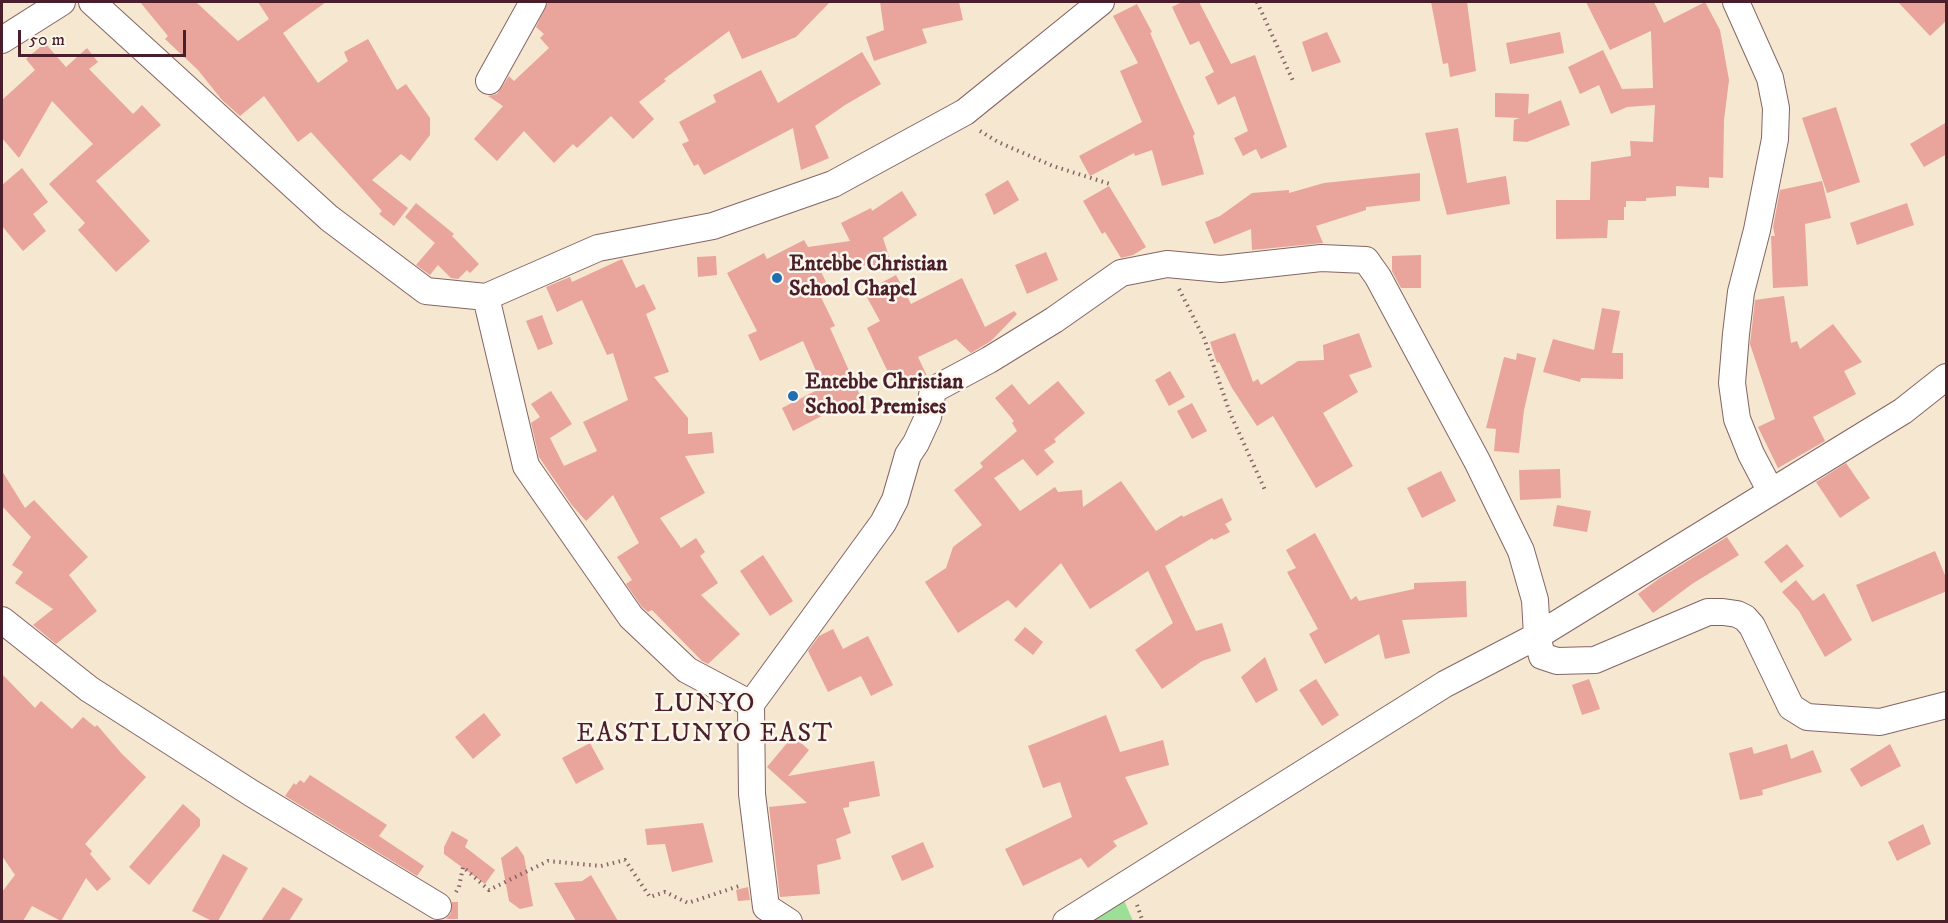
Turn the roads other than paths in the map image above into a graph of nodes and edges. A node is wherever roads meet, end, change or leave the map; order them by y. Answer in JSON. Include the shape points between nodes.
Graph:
{"nodes":[{"id":1,"x":62,"y":2,"type":"edge"},
{"id":2,"x":92,"y":2,"type":"edge"},
{"id":3,"x":533,"y":2,"type":"edge"},
{"id":4,"x":1101,"y":2,"type":"edge"},
{"id":5,"x":1736,"y":2,"type":"edge"},
{"id":6,"x":2,"y":40,"type":"edge"},
{"id":7,"x":489,"y":81,"type":"dead end"},
{"id":8,"x":486,"y":297,"type":"junction"},
{"id":9,"x":1947,"y":377,"type":"edge"},
{"id":10,"x":1772,"y":492,"type":"junction"},
{"id":11,"x":2,"y":620,"type":"edge"},
{"id":12,"x":1537,"y":636,"type":"junction"},
{"id":13,"x":751,"y":704,"type":"junction"},
{"id":14,"x":1947,"y":705,"type":"edge"},
{"id":15,"x":446,"y":900,"type":"road end"},
{"id":16,"x":789,"y":921,"type":"edge"},
{"id":17,"x":1066,"y":921,"type":"edge"}],
"edges":[{"from":1,"to":6,"type":"street"},
{"from":2,"to":8,"type":"street","via":[[329,218],[426,291]]},
{"from":3,"to":7,"type":"street"},
{"from":4,"to":8,"type":"street","via":[[965,112],[833,184],[713,226],[598,248]]},
{"from":5,"to":10,"type":"street","via":[[1770,78],[1776,108],[1775,139],[1741,292],[1732,383],[1737,419]]},
{"from":8,"to":13,"type":"street","via":[[526,466],[631,616],[687,670]]},
{"from":9,"to":10,"type":"street","via":[[1903,411]]},
{"from":10,"to":12,"type":"street"},
{"from":11,"to":15,"type":"street","via":[[89,689],[251,793]]},
{"from":12,"to":13,"type":"street","via":[[1535,600],[1521,551],[1460,430],[1366,260],[1321,258],[1221,269],[1167,264],[1121,273],[1054,320],[933,390],[928,417],[908,454],[895,500],[883,523]]},
{"from":12,"to":14,"type":"street","via":[[1542,656],[1557,661],[1595,660],[1708,612],[1737,614],[1752,626],[1791,707],[1807,717],[1880,722]]},
{"from":12,"to":17,"type":"street","via":[[1445,684]]},
{"from":13,"to":16,"type":"street","via":[[752,794],[766,907]]}]}
